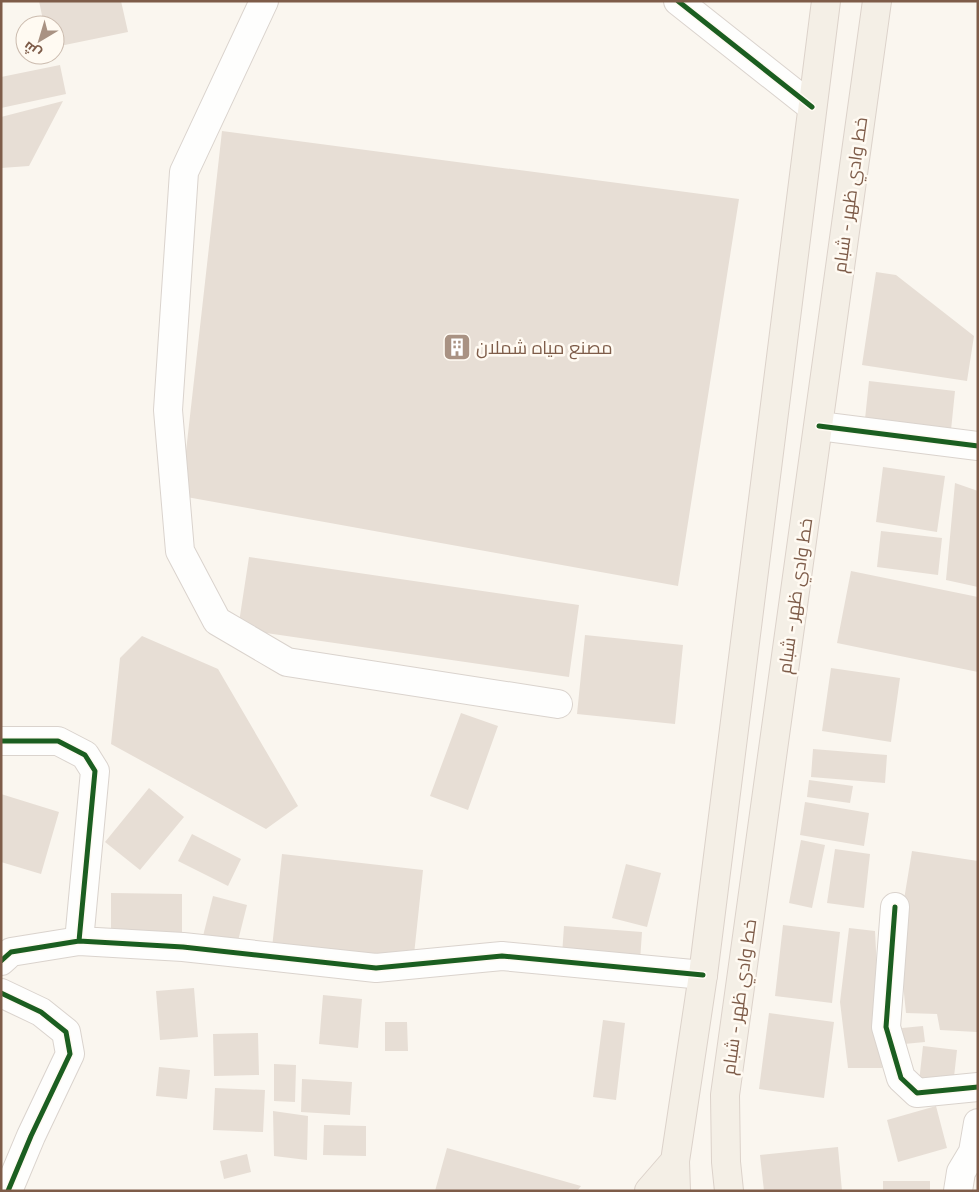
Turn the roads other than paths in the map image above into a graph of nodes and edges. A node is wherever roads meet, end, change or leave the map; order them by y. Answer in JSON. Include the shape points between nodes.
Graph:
{"nodes":[{"id":1,"x":264,"y":1,"type":"edge"},
{"id":2,"x":678,"y":1,"type":"edge"},
{"id":3,"x":826,"y":1,"type":"edge"},
{"id":4,"x":877,"y":1,"type":"edge"},
{"id":5,"x":812,"y":107,"type":"junction"},
{"id":6,"x":819,"y":426,"type":"junction"},
{"id":7,"x":978,"y":446,"type":"edge"},
{"id":8,"x":558,"y":704,"type":"dead end"},
{"id":9,"x":1,"y":741,"type":"edge"},
{"id":10,"x":895,"y":907,"type":"dead end"},
{"id":11,"x":79,"y":941,"type":"junction"},
{"id":12,"x":1,"y":961,"type":"edge"},
{"id":13,"x":703,"y":975,"type":"junction"},
{"id":14,"x":1,"y":993,"type":"edge"},
{"id":15,"x":978,"y":1087,"type":"edge"},
{"id":16,"x":978,"y":1123,"type":"edge"},
{"id":17,"x":975,"y":1153,"type":"edge"},
{"id":18,"x":675,"y":1162,"type":"junction"},
{"id":19,"x":8,"y":1191,"type":"edge"},
{"id":20,"x":649,"y":1191,"type":"edge"},
{"id":21,"x":676,"y":1191,"type":"edge"},
{"id":22,"x":728,"y":1191,"type":"edge"},
{"id":23,"x":958,"y":1191,"type":"edge"}],
"edges":[{"from":1,"to":8,"type":"street","via":[[184,172],[168,410],[180,551],[217,622],[287,662]]},
{"from":2,"to":5,"type":"street"},
{"from":3,"to":5,"type":"main road"},
{"from":4,"to":6,"type":"main road","name":"خط وادي ظهر - شبام"},
{"from":5,"to":13,"type":"main road"},
{"from":6,"to":7,"type":"street"},
{"from":6,"to":22,"type":"main road","name":"خط وادي ظهر - شبام","via":[[725,1095]]},
{"from":9,"to":11,"type":"street","via":[[58,741],[85,756],[95,771]]},
{"from":10,"to":15,"type":"street","via":[[886,1027],[901,1078],[917,1093]]},
{"from":11,"to":12,"type":"street","via":[[11,952]]},
{"from":11,"to":13,"type":"street","via":[[183,947],[376,968],[502,956]]},
{"from":13,"to":18,"type":"main road"},
{"from":14,"to":19,"type":"street","via":[[41,1012],[66,1032],[70,1054]]},
{"from":16,"to":17,"type":"street"},
{"from":17,"to":23,"type":"street","via":[[961,1172]]},
{"from":18,"to":20,"type":"main road"},
{"from":18,"to":21,"type":"main road"}]}
